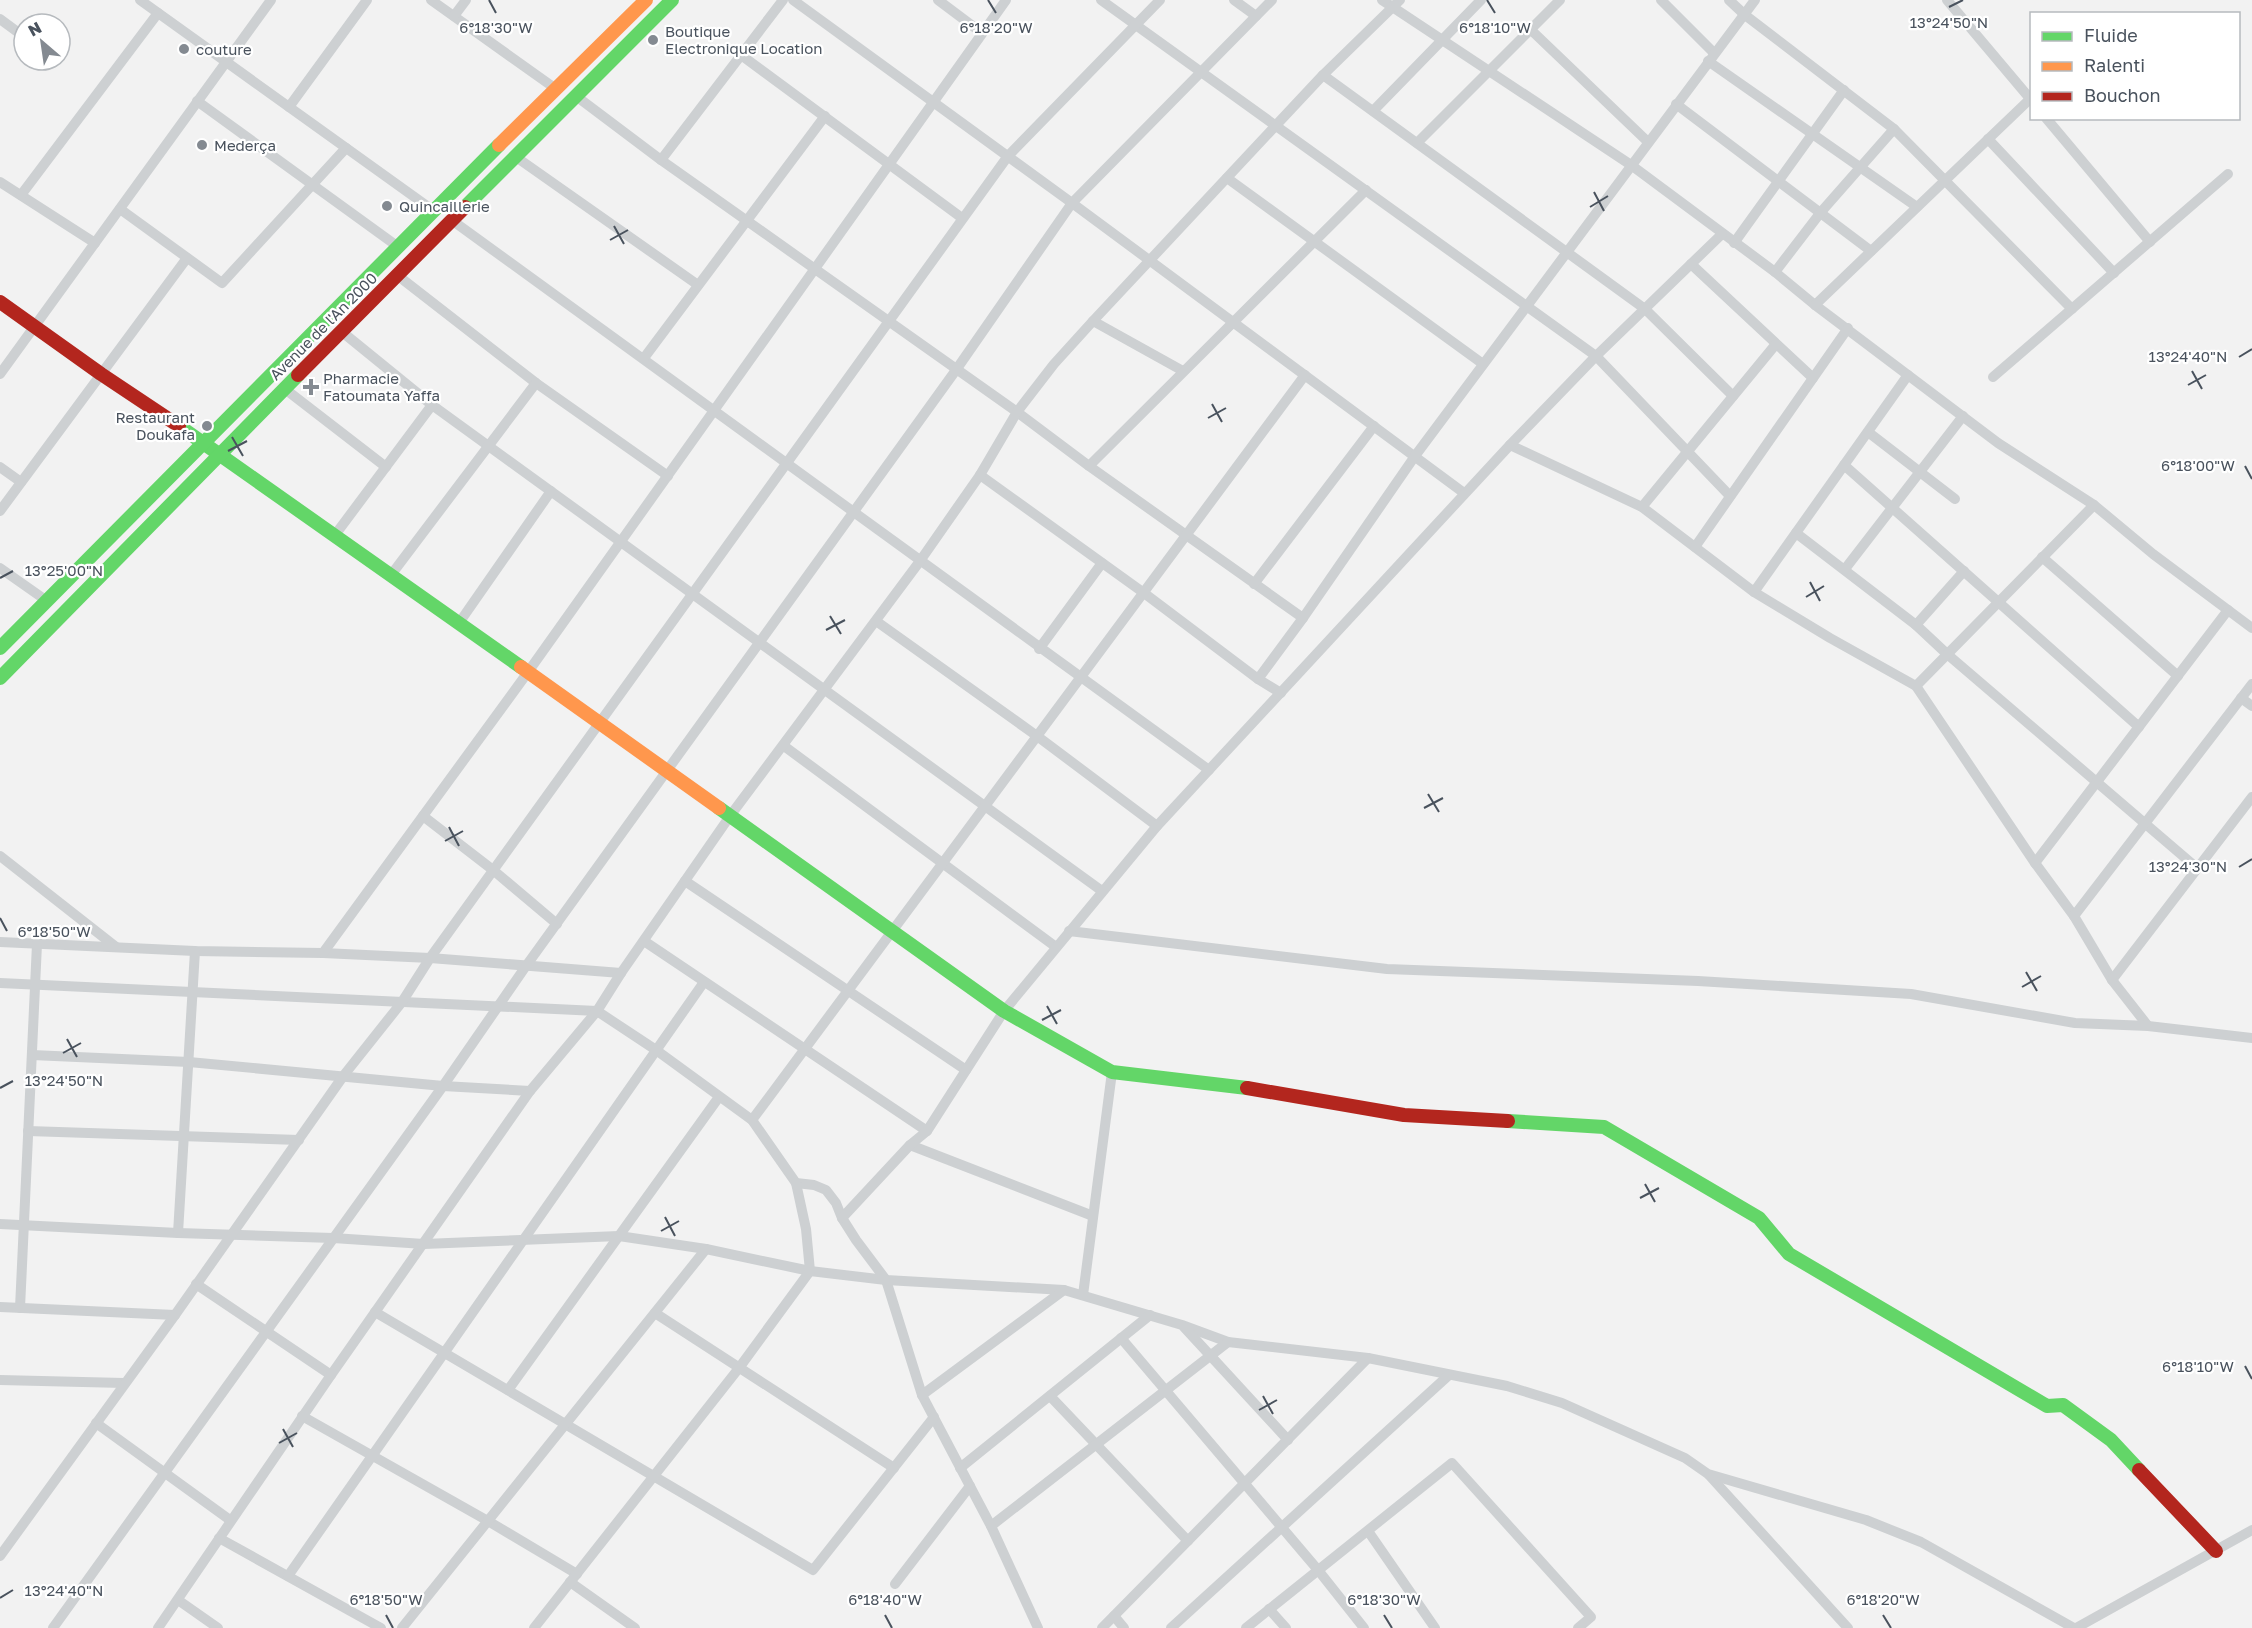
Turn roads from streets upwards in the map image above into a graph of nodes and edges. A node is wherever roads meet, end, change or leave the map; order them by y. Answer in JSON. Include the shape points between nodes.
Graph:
{"nodes":[{"id":1,"x":140,"y":0,"type":"edge"},
{"id":2,"x":271,"y":0,"type":"edge"},
{"id":3,"x":367,"y":0,"type":"edge"},
{"id":4,"x":431,"y":0,"type":"edge"},
{"id":5,"x":466,"y":0,"type":"edge"},
{"id":6,"x":646,"y":0,"type":"edge"},
{"id":7,"x":672,"y":0,"type":"edge"},
{"id":8,"x":783,"y":0,"type":"edge"},
{"id":9,"x":793,"y":0,"type":"edge"},
{"id":10,"x":938,"y":0,"type":"edge"},
{"id":11,"x":1006,"y":0,"type":"edge"},
{"id":12,"x":1101,"y":0,"type":"edge"},
{"id":13,"x":1160,"y":0,"type":"edge"},
{"id":14,"x":1234,"y":0,"type":"edge"},
{"id":15,"x":1272,"y":0,"type":"edge"},
{"id":16,"x":1382,"y":0,"type":"edge"},
{"id":17,"x":1480,"y":0,"type":"edge"},
{"id":18,"x":1560,"y":0,"type":"edge"},
{"id":19,"x":1661,"y":0,"type":"edge"},
{"id":20,"x":1729,"y":0,"type":"edge"},
{"id":21,"x":1755,"y":0,"type":"edge"},
{"id":22,"x":1947,"y":0,"type":"edge"},
{"id":23,"x":1396,"y":4,"type":"edge"},
{"id":24,"x":158,"y":13,"type":"junction"},
{"id":25,"x":1745,"y":15,"type":"junction"},
{"id":26,"x":454,"y":16,"type":"junction"},
{"id":27,"x":1256,"y":16,"type":"junction"},
{"id":28,"x":1135,"y":25,"type":"junction"},
{"id":29,"x":1530,"y":29,"type":"junction"},
{"id":30,"x":982,"y":33,"type":"junction"},
{"id":31,"x":1442,"y":40,"type":"junction"},
{"id":32,"x":741,"y":55,"type":"junction"},
{"id":33,"x":1711,"y":57,"type":"junction"},
{"id":34,"x":226,"y":62,"type":"junction"},
{"id":35,"x":1201,"y":71,"type":"junction"},
{"id":36,"x":1488,"y":71,"type":"junction"},
{"id":37,"x":1323,"y":75,"type":"junction"},
{"id":38,"x":556,"y":89,"type":"junction"},
{"id":39,"x":1844,"y":90,"type":"junction"},
{"id":40,"x":576,"y":96,"type":"junction"},
{"id":41,"x":2030,"y":99,"type":"edge"},
{"id":42,"x":197,"y":101,"type":"junction"},
{"id":43,"x":2030,"y":101,"type":"edge"},
{"id":44,"x":933,"y":102,"type":"junction"},
{"id":45,"x":1676,"y":104,"type":"junction"},
{"id":46,"x":289,"y":107,"type":"junction"},
{"id":47,"x":1373,"y":111,"type":"junction"},
{"id":48,"x":825,"y":116,"type":"junction"},
{"id":49,"x":2048,"y":120,"type":"edge"},
{"id":50,"x":1276,"y":126,"type":"junction"},
{"id":51,"x":1894,"y":129,"type":"junction"},
{"id":52,"x":1813,"y":133,"type":"junction"},
{"id":53,"x":1988,"y":139,"type":"junction"},
{"id":54,"x":1648,"y":142,"type":"junction"},
{"id":55,"x":1417,"y":143,"type":"junction"},
{"id":56,"x":346,"y":148,"type":"junction"},
{"id":57,"x":1008,"y":156,"type":"junction"},
{"id":58,"x":516,"y":157,"type":"junction"},
{"id":59,"x":661,"y":160,"type":"junction"},
{"id":60,"x":889,"y":164,"type":"junction"},
{"id":61,"x":1631,"y":165,"type":"junction"},
{"id":62,"x":1860,"y":167,"type":"junction"},
{"id":63,"x":2228,"y":174,"type":"dead end"},
{"id":64,"x":1227,"y":178,"type":"junction"},
{"id":65,"x":1779,"y":180,"type":"junction"},
{"id":66,"x":0,"y":182,"type":"edge"},
{"id":67,"x":1944,"y":182,"type":"junction"},
{"id":68,"x":313,"y":185,"type":"junction"},
{"id":69,"x":1366,"y":190,"type":"junction"},
{"id":70,"x":21,"y":195,"type":"junction"},
{"id":71,"x":1072,"y":203,"type":"junction"},
{"id":72,"x":1917,"y":207,"type":"junction"},
{"id":73,"x":120,"y":209,"type":"junction"},
{"id":74,"x":434,"y":211,"type":"junction"},
{"id":75,"x":1821,"y":212,"type":"junction"},
{"id":76,"x":962,"y":218,"type":"junction"},
{"id":77,"x":453,"y":220,"type":"junction"},
{"id":78,"x":747,"y":221,"type":"junction"},
{"id":79,"x":1722,"y":234,"type":"junction"},
{"id":80,"x":1314,"y":241,"type":"junction"},
{"id":81,"x":2150,"y":242,"type":"junction"},
{"id":82,"x":95,"y":243,"type":"junction"},
{"id":83,"x":1734,"y":243,"type":"junction"},
{"id":84,"x":397,"y":246,"type":"junction"},
{"id":85,"x":1871,"y":251,"type":"junction"},
{"id":86,"x":1566,"y":252,"type":"junction"},
{"id":87,"x":187,"y":258,"type":"junction"},
{"id":88,"x":1150,"y":261,"type":"junction"},
{"id":89,"x":1691,"y":264,"type":"junction"},
{"id":90,"x":815,"y":269,"type":"junction"},
{"id":91,"x":1775,"y":272,"type":"junction"},
{"id":92,"x":2114,"y":273,"type":"junction"},
{"id":93,"x":397,"y":275,"type":"junction"},
{"id":94,"x":698,"y":285,"type":"junction"},
{"id":95,"x":0,"y":303,"type":"edge"},
{"id":96,"x":1815,"y":305,"type":"junction"},
{"id":97,"x":1526,"y":306,"type":"junction"},
{"id":98,"x":1645,"y":309,"type":"junction"},
{"id":99,"x":2072,"y":309,"type":"junction"},
{"id":100,"x":1094,"y":321,"type":"junction"},
{"id":101,"x":887,"y":322,"type":"junction"},
{"id":102,"x":1233,"y":322,"type":"junction"},
{"id":103,"x":34,"y":327,"type":"junction"},
{"id":104,"x":1848,"y":328,"type":"junction"},
{"id":105,"x":341,"y":332,"type":"junction"},
{"id":106,"x":1776,"y":344,"type":"junction"},
{"id":107,"x":1596,"y":356,"type":"junction"},
{"id":108,"x":644,"y":358,"type":"junction"},
{"id":109,"x":1483,"y":364,"type":"junction"},
{"id":110,"x":956,"y":370,"type":"junction"},
{"id":111,"x":1184,"y":371,"type":"junction"},
{"id":112,"x":0,"y":374,"type":"edge"},
{"id":113,"x":101,"y":374,"type":"junction"},
{"id":114,"x":1305,"y":375,"type":"junction"},
{"id":115,"x":1908,"y":375,"type":"junction"},
{"id":116,"x":1993,"y":377,"type":"dead end"},
{"id":117,"x":1813,"y":378,"type":"junction"},
{"id":118,"x":536,"y":383,"type":"junction"},
{"id":119,"x":285,"y":389,"type":"junction"},
{"id":120,"x":1733,"y":396,"type":"junction"},
{"id":121,"x":432,"y":405,"type":"junction"},
{"id":122,"x":714,"y":410,"type":"junction"},
{"id":123,"x":1017,"y":412,"type":"junction"},
{"id":124,"x":1963,"y":416,"type":"junction"},
{"id":125,"x":1374,"y":426,"type":"junction"},
{"id":126,"x":1868,"y":432,"type":"junction"},
{"id":127,"x":203,"y":443,"type":"junction"},
{"id":128,"x":1510,"y":445,"type":"junction"},
{"id":129,"x":488,"y":446,"type":"junction"},
{"id":130,"x":1687,"y":451,"type":"junction"},
{"id":131,"x":221,"y":454,"type":"junction"},
{"id":132,"x":1415,"y":456,"type":"junction"},
{"id":133,"x":786,"y":463,"type":"junction"},
{"id":134,"x":1844,"y":465,"type":"junction"},
{"id":135,"x":1089,"y":466,"type":"junction"},
{"id":136,"x":0,"y":467,"type":"edge"},
{"id":137,"x":386,"y":467,"type":"junction"},
{"id":138,"x":1919,"y":473,"type":"junction"},
{"id":139,"x":980,"y":475,"type":"junction"},
{"id":140,"x":668,"y":476,"type":"junction"},
{"id":141,"x":21,"y":482,"type":"junction"},
{"id":142,"x":551,"y":491,"type":"junction"},
{"id":143,"x":1464,"y":493,"type":"junction"},
{"id":144,"x":1730,"y":496,"type":"junction"},
{"id":145,"x":1955,"y":499,"type":"dead end"},
{"id":146,"x":2094,"y":506,"type":"junction"},
{"id":147,"x":1642,"y":507,"type":"junction"},
{"id":148,"x":1893,"y":508,"type":"junction"},
{"id":149,"x":0,"y":511,"type":"edge"},
{"id":150,"x":854,"y":512,"type":"junction"},
{"id":151,"x":1796,"y":533,"type":"junction"},
{"id":152,"x":335,"y":535,"type":"junction"},
{"id":153,"x":1186,"y":535,"type":"junction"},
{"id":154,"x":621,"y":542,"type":"junction"},
{"id":155,"x":1695,"y":547,"type":"junction"},
{"id":156,"x":2042,"y":557,"type":"junction"},
{"id":157,"x":920,"y":561,"type":"junction"},
{"id":158,"x":1102,"y":563,"type":"junction"},
{"id":159,"x":0,"y":568,"type":"edge"},
{"id":160,"x":1845,"y":569,"type":"junction"},
{"id":161,"x":1964,"y":571,"type":"junction"},
{"id":162,"x":391,"y":575,"type":"junction"},
{"id":163,"x":1254,"y":584,"type":"junction"},
{"id":164,"x":1144,"y":592,"type":"junction"},
{"id":165,"x":1754,"y":592,"type":"junction"},
{"id":166,"x":692,"y":594,"type":"junction"},
{"id":167,"x":47,"y":601,"type":"junction"},
{"id":168,"x":1999,"y":601,"type":"junction"},
{"id":169,"x":2228,"y":610,"type":"junction"},
{"id":170,"x":1303,"y":618,"type":"junction"},
{"id":171,"x":876,"y":621,"type":"junction"},
{"id":172,"x":459,"y":623,"type":"junction"},
{"id":173,"x":1916,"y":625,"type":"junction"},
{"id":174,"x":2252,"y":628,"type":"edge"},
{"id":175,"x":760,"y":643,"type":"junction"},
{"id":176,"x":0,"y":648,"type":"edge"},
{"id":177,"x":1039,"y":649,"type":"junction"},
{"id":178,"x":1947,"y":654,"type":"junction"},
{"id":179,"x":528,"y":672,"type":"junction"},
{"id":180,"x":2178,"y":676,"type":"junction"},
{"id":181,"x":0,"y":678,"type":"edge"},
{"id":182,"x":1080,"y":678,"type":"junction"},
{"id":183,"x":1258,"y":679,"type":"junction"},
{"id":184,"x":2252,"y":684,"type":"edge"},
{"id":185,"x":1916,"y":686,"type":"junction"},
{"id":186,"x":825,"y":691,"type":"junction"},
{"id":187,"x":1281,"y":693,"type":"junction"},
{"id":188,"x":2241,"y":698,"type":"junction"},
{"id":189,"x":2252,"y":706,"type":"edge"},
{"id":190,"x":599,"y":723,"type":"junction"},
{"id":191,"x":2139,"y":727,"type":"junction"},
{"id":192,"x":1037,"y":736,"type":"junction"},
{"id":193,"x":784,"y":746,"type":"junction"},
{"id":194,"x":1209,"y":770,"type":"junction"},
{"id":195,"x":668,"y":771,"type":"junction"},
{"id":196,"x":2097,"y":782,"type":"junction"},
{"id":197,"x":2252,"y":797,"type":"edge"},
{"id":198,"x":985,"y":807,"type":"junction"},
{"id":199,"x":423,"y":816,"type":"junction"},
{"id":200,"x":730,"y":816,"type":"junction"},
{"id":201,"x":2145,"y":824,"type":"junction"},
{"id":202,"x":1157,"y":826,"type":"junction"},
{"id":203,"x":0,"y":856,"type":"edge"},
{"id":204,"x":943,"y":863,"type":"junction"},
{"id":205,"x":2035,"y":863,"type":"junction"},
{"id":206,"x":2197,"y":868,"type":"junction"},
{"id":207,"x":493,"y":870,"type":"junction"},
{"id":208,"x":685,"y":881,"type":"junction"},
{"id":209,"x":1102,"y":891,"type":"junction"},
{"id":210,"x":2074,"y":916,"type":"junction"},
{"id":211,"x":557,"y":924,"type":"junction"},
{"id":212,"x":892,"y":931,"type":"junction"},
{"id":213,"x":1069,"y":931,"type":"junction"},
{"id":214,"x":644,"y":941,"type":"junction"},
{"id":215,"x":0,"y":942,"type":"edge"},
{"id":216,"x":37,"y":944,"type":"junction"},
{"id":217,"x":116,"y":947,"type":"junction"},
{"id":218,"x":1056,"y":947,"type":"junction"},
{"id":219,"x":195,"y":951,"type":"junction"},
{"id":220,"x":323,"y":953,"type":"junction"},
{"id":221,"x":430,"y":958,"type":"junction"},
{"id":222,"x":526,"y":966,"type":"junction"},
{"id":223,"x":621,"y":973,"type":"junction"},
{"id":224,"x":2112,"y":980,"type":"junction"},
{"id":225,"x":0,"y":982,"type":"edge"},
{"id":226,"x":704,"y":982,"type":"junction"},
{"id":227,"x":35,"y":984,"type":"junction"},
{"id":228,"x":848,"y":990,"type":"junction"},
{"id":229,"x":194,"y":992,"type":"junction"},
{"id":230,"x":402,"y":1002,"type":"junction"},
{"id":231,"x":500,"y":1006,"type":"junction"},
{"id":232,"x":597,"y":1011,"type":"junction"},
{"id":233,"x":1004,"y":1011,"type":"junction"},
{"id":234,"x":2148,"y":1026,"type":"junction"},
{"id":235,"x":2252,"y":1038,"type":"edge"},
{"id":236,"x":656,"y":1050,"type":"junction"},
{"id":237,"x":804,"y":1050,"type":"junction"},
{"id":238,"x":32,"y":1055,"type":"junction"},
{"id":239,"x":189,"y":1062,"type":"junction"},
{"id":240,"x":966,"y":1070,"type":"junction"},
{"id":241,"x":1112,"y":1072,"type":"junction"},
{"id":242,"x":344,"y":1075,"type":"junction"},
{"id":243,"x":443,"y":1086,"type":"junction"},
{"id":244,"x":530,"y":1091,"type":"junction"},
{"id":245,"x":719,"y":1097,"type":"junction"},
{"id":246,"x":752,"y":1120,"type":"junction"},
{"id":247,"x":28,"y":1131,"type":"junction"},
{"id":248,"x":927,"y":1131,"type":"junction"},
{"id":249,"x":185,"y":1136,"type":"junction"},
{"id":250,"x":299,"y":1140,"type":"junction"},
{"id":251,"x":910,"y":1145,"type":"junction"},
{"id":252,"x":796,"y":1183,"type":"junction"},
{"id":253,"x":1093,"y":1216,"type":"junction"},
{"id":254,"x":842,"y":1218,"type":"junction"},
{"id":255,"x":0,"y":1224,"type":"edge"},
{"id":256,"x":24,"y":1224,"type":"junction"},
{"id":257,"x":178,"y":1233,"type":"junction"},
{"id":258,"x":232,"y":1233,"type":"junction"},
{"id":259,"x":619,"y":1236,"type":"junction"},
{"id":260,"x":333,"y":1238,"type":"junction"},
{"id":261,"x":523,"y":1239,"type":"junction"},
{"id":262,"x":424,"y":1244,"type":"junction"},
{"id":263,"x":706,"y":1249,"type":"junction"},
{"id":264,"x":810,"y":1271,"type":"junction"},
{"id":265,"x":886,"y":1280,"type":"junction"},
{"id":266,"x":196,"y":1284,"type":"junction"},
{"id":267,"x":1064,"y":1290,"type":"junction"},
{"id":268,"x":1083,"y":1295,"type":"junction"},
{"id":269,"x":0,"y":1307,"type":"edge"},
{"id":270,"x":20,"y":1308,"type":"junction"},
{"id":271,"x":375,"y":1312,"type":"junction"},
{"id":272,"x":655,"y":1313,"type":"junction"},
{"id":273,"x":175,"y":1315,"type":"junction"},
{"id":274,"x":1150,"y":1315,"type":"junction"},
{"id":275,"x":1182,"y":1325,"type":"junction"},
{"id":276,"x":266,"y":1330,"type":"junction"},
{"id":277,"x":1121,"y":1338,"type":"junction"},
{"id":278,"x":1228,"y":1342,"type":"junction"},
{"id":279,"x":444,"y":1352,"type":"junction"},
{"id":280,"x":1210,"y":1356,"type":"junction"},
{"id":281,"x":1368,"y":1358,"type":"junction"},
{"id":282,"x":739,"y":1368,"type":"junction"},
{"id":283,"x":331,"y":1375,"type":"junction"},
{"id":284,"x":1449,"y":1375,"type":"junction"},
{"id":285,"x":0,"y":1380,"type":"edge"},
{"id":286,"x":124,"y":1383,"type":"junction"},
{"id":287,"x":508,"y":1390,"type":"junction"},
{"id":288,"x":1166,"y":1390,"type":"junction"},
{"id":289,"x":922,"y":1395,"type":"junction"},
{"id":290,"x":1050,"y":1396,"type":"junction"},
{"id":291,"x":302,"y":1416,"type":"junction"},
{"id":292,"x":934,"y":1417,"type":"junction"},
{"id":293,"x":96,"y":1423,"type":"junction"},
{"id":294,"x":566,"y":1424,"type":"junction"},
{"id":295,"x":1288,"y":1440,"type":"junction"},
{"id":296,"x":1096,"y":1444,"type":"junction"},
{"id":297,"x":372,"y":1456,"type":"junction"},
{"id":298,"x":894,"y":1468,"type":"junction"},
{"id":299,"x":960,"y":1468,"type":"junction"},
{"id":300,"x":165,"y":1472,"type":"junction"},
{"id":301,"x":1708,"y":1474,"type":"junction"},
{"id":302,"x":654,"y":1476,"type":"junction"},
{"id":303,"x":1245,"y":1483,"type":"junction"},
{"id":304,"x":970,"y":1486,"type":"junction"},
{"id":305,"x":230,"y":1520,"type":"junction"},
{"id":306,"x":488,"y":1521,"type":"junction"},
{"id":307,"x":991,"y":1526,"type":"junction"},
{"id":308,"x":1282,"y":1527,"type":"junction"},
{"id":309,"x":1368,"y":1530,"type":"junction"},
{"id":310,"x":2252,"y":1530,"type":"edge"},
{"id":311,"x":219,"y":1538,"type":"junction"},
{"id":312,"x":1188,"y":1541,"type":"junction"},
{"id":313,"x":2216,"y":1551,"type":"junction"},
{"id":314,"x":0,"y":1556,"type":"edge"},
{"id":315,"x":1318,"y":1570,"type":"junction"},
{"id":316,"x":288,"y":1576,"type":"junction"},
{"id":317,"x":573,"y":1578,"type":"junction"},
{"id":318,"x":895,"y":1584,"type":"dead end"},
{"id":319,"x":178,"y":1600,"type":"junction"},
{"id":320,"x":1269,"y":1609,"type":"junction"},
{"id":321,"x":1114,"y":1616,"type":"junction"},
{"id":322,"x":53,"y":1628,"type":"edge"},
{"id":323,"x":158,"y":1628,"type":"edge"},
{"id":324,"x":218,"y":1628,"type":"edge"},
{"id":325,"x":380,"y":1628,"type":"edge"},
{"id":326,"x":402,"y":1628,"type":"edge"},
{"id":327,"x":534,"y":1628,"type":"edge"},
{"id":328,"x":635,"y":1628,"type":"edge"},
{"id":329,"x":1038,"y":1628,"type":"edge"},
{"id":330,"x":1102,"y":1628,"type":"edge"},
{"id":331,"x":1124,"y":1628,"type":"edge"},
{"id":332,"x":1171,"y":1628,"type":"edge"},
{"id":333,"x":1246,"y":1628,"type":"edge"},
{"id":334,"x":1286,"y":1628,"type":"edge"},
{"id":335,"x":1364,"y":1628,"type":"edge"},
{"id":336,"x":1435,"y":1628,"type":"edge"},
{"id":337,"x":1578,"y":1628,"type":"edge"},
{"id":338,"x":1848,"y":1628,"type":"edge"},
{"id":339,"x":2075,"y":1628,"type":"edge"}],
"edges":[{"from":1,"to":24,"type":"street"},
{"from":2,"to":34,"type":"street"},
{"from":3,"to":46,"type":"street"},
{"from":4,"to":26,"type":"street"},
{"from":5,"to":26,"type":"street"},
{"from":6,"to":38,"type":"street","name":"Avenue de l'An 2000"},
{"from":7,"to":40,"type":"street","name":"Avenue de l'An 2000"},
{"from":8,"to":32,"type":"street"},
{"from":9,"to":44,"type":"street"},
{"from":10,"to":30,"type":"street"},
{"from":11,"to":30,"type":"street"},
{"from":12,"to":28,"type":"street"},
{"from":13,"to":28,"type":"street"},
{"from":14,"to":27,"type":"street"},
{"from":15,"to":27,"type":"street"},
{"from":16,"to":23,"type":"street"},
{"from":17,"to":31,"type":"street"},
{"from":18,"to":29,"type":"street"},
{"from":19,"to":33,"type":"street"},
{"from":20,"to":25,"type":"street"},
{"from":21,"to":25,"type":"street"},
{"from":22,"to":41,"type":"street"},
{"from":23,"to":31,"type":"street"},
{"from":23,"to":37,"type":"street"},
{"from":24,"to":34,"type":"street"},
{"from":24,"to":70,"type":"street"},
{"from":25,"to":33,"type":"street"},
{"from":25,"to":39,"type":"street"},
{"from":26,"to":38,"type":"street"},
{"from":27,"to":35,"type":"street"},
{"from":28,"to":35,"type":"street"},
{"from":28,"to":57,"type":"street"},
{"from":29,"to":36,"type":"street"},
{"from":29,"to":54,"type":"street"},
{"from":30,"to":44,"type":"street"},
{"from":31,"to":36,"type":"street"},
{"from":31,"to":47,"type":"street"},
{"from":32,"to":48,"type":"street"},
{"from":32,"to":59,"type":"street"},
{"from":33,"to":45,"type":"street"},
{"from":33,"to":52,"type":"street"},
{"from":34,"to":42,"type":"street"},
{"from":34,"to":46,"type":"street"},
{"from":35,"to":50,"type":"street"},
{"from":35,"to":71,"type":"street"},
{"from":36,"to":55,"type":"street"},
{"from":36,"to":61,"type":"street"},
{"from":37,"to":47,"type":"street"},
{"from":37,"to":50,"type":"street"},
{"from":38,"to":74,"type":"street","name":"Avenue de l'An 2000"},
{"from":39,"to":51,"type":"street"},
{"from":39,"to":52,"type":"street"},
{"from":40,"to":58,"type":"street","name":"Avenue de l'An 2000"},
{"from":40,"to":59,"type":"street"},
{"from":42,"to":68,"type":"street"},
{"from":42,"to":73,"type":"street"},
{"from":43,"to":53,"type":"street"},
{"from":44,"to":57,"type":"street"},
{"from":44,"to":60,"type":"street"},
{"from":45,"to":54,"type":"street"},
{"from":45,"to":65,"type":"street"},
{"from":46,"to":56,"type":"street"},
{"from":47,"to":55,"type":"street"},
{"from":48,"to":60,"type":"street"},
{"from":48,"to":78,"type":"street"},
{"from":49,"to":81,"type":"street"},
{"from":50,"to":64,"type":"street"},
{"from":50,"to":69,"type":"street"},
{"from":51,"to":62,"type":"street"},
{"from":51,"to":67,"type":"street"},
{"from":52,"to":62,"type":"street"},
{"from":52,"to":65,"type":"street"},
{"from":53,"to":67,"type":"street"},
{"from":53,"to":92,"type":"street"},
{"from":54,"to":61,"type":"street"},
{"from":55,"to":86,"type":"street"},
{"from":56,"to":68,"type":"street"},
{"from":56,"to":74,"type":"street"},
{"from":57,"to":71,"type":"street"},
{"from":57,"to":76,"type":"street"},
{"from":58,"to":77,"type":"street","name":"Avenue de l'An 2000"},
{"from":58,"to":94,"type":"street"},
{"from":59,"to":78,"type":"street"},
{"from":60,"to":76,"type":"street"},
{"from":60,"to":90,"type":"street"},
{"from":61,"to":79,"type":"street"},
{"from":61,"to":86,"type":"street"},
{"from":62,"to":72,"type":"street"},
{"from":62,"to":75,"type":"street"},
{"from":63,"to":81,"type":"street"},
{"from":64,"to":80,"type":"street"},
{"from":64,"to":88,"type":"street"},
{"from":65,"to":75,"type":"street"},
{"from":65,"to":83,"type":"street"},
{"from":66,"to":70,"type":"street"},
{"from":67,"to":72,"type":"street"},
{"from":67,"to":99,"type":"street"},
{"from":68,"to":84,"type":"street"},
{"from":68,"to":87,"type":"street","via":[[222,283]]},
{"from":69,"to":80,"type":"street"},
{"from":69,"to":97,"type":"street"},
{"from":70,"to":82,"type":"street"},
{"from":71,"to":88,"type":"street"},
{"from":71,"to":110,"type":"street"},
{"from":72,"to":85,"type":"street"},
{"from":73,"to":82,"type":"street"},
{"from":73,"to":87,"type":"street"},
{"from":74,"to":84,"type":"street","name":"Avenue de l'An 2000"},
{"from":75,"to":85,"type":"street"},
{"from":75,"to":91,"type":"street"},
{"from":76,"to":101,"type":"street"},
{"from":77,"to":93,"type":"street","name":"Avenue de l'An 2000"},
{"from":77,"to":108,"type":"street"},
{"from":78,"to":90,"type":"street"},
{"from":78,"to":94,"type":"street"},
{"from":79,"to":83,"type":"street"},
{"from":79,"to":89,"type":"street"},
{"from":80,"to":102,"type":"street"},
{"from":80,"to":109,"type":"street"},
{"from":81,"to":92,"type":"street"},
{"from":82,"to":103,"type":"street"},
{"from":83,"to":91,"type":"street"},
{"from":84,"to":127,"type":"street","name":"Avenue de l'An 2000"},
{"from":85,"to":96,"type":"street"},
{"from":86,"to":97,"type":"street"},
{"from":86,"to":98,"type":"street"},
{"from":87,"to":113,"type":"street"},
{"from":88,"to":100,"type":"street"},
{"from":88,"to":102,"type":"street"},
{"from":89,"to":98,"type":"street"},
{"from":89,"to":106,"type":"street"},
{"from":90,"to":101,"type":"street"},
{"from":90,"to":122,"type":"street"},
{"from":91,"to":96,"type":"street"},
{"from":92,"to":99,"type":"street"},
{"from":93,"to":105,"type":"street","name":"Avenue de l'An 2000"},
{"from":93,"to":118,"type":"street"},
{"from":94,"to":108,"type":"street"},
{"from":95,"to":103,"type":"street"},
{"from":96,"to":104,"type":"street"},
{"from":97,"to":107,"type":"street"},
{"from":97,"to":109,"type":"street"},
{"from":98,"to":107,"type":"street"},
{"from":98,"to":120,"type":"street"},
{"from":99,"to":116,"type":"street"},
{"from":100,"to":111,"type":"street"},
{"from":100,"to":123,"type":"street"},
{"from":101,"to":110,"type":"street"},
{"from":101,"to":133,"type":"street"},
{"from":102,"to":111,"type":"street"},
{"from":102,"to":114,"type":"street"},
{"from":103,"to":112,"type":"street"},
{"from":103,"to":113,"type":"street"},
{"from":104,"to":115,"type":"street"},
{"from":104,"to":117,"type":"street"},
{"from":105,"to":119,"type":"street","name":"Avenue de l'An 2000"},
{"from":105,"to":121,"type":"street"},
{"from":106,"to":117,"type":"street"},
{"from":106,"to":120,"type":"street"},
{"from":107,"to":128,"type":"street"},
{"from":107,"to":130,"type":"street"},
{"from":108,"to":122,"type":"street"},
{"from":109,"to":132,"type":"street"},
{"from":110,"to":123,"type":"street"},
{"from":110,"to":150,"type":"street"},
{"from":111,"to":135,"type":"street"},
{"from":113,"to":127,"type":"street"},
{"from":113,"to":141,"type":"street"},
{"from":114,"to":125,"type":"street"},
{"from":114,"to":153,"type":"street"},
{"from":115,"to":124,"type":"street"},
{"from":115,"to":126,"type":"street"},
{"from":117,"to":144,"type":"street"},
{"from":118,"to":129,"type":"street"},
{"from":118,"to":140,"type":"street"},
{"from":119,"to":131,"type":"street","name":"Avenue de l'An 2000"},
{"from":119,"to":137,"type":"street"},
{"from":120,"to":130,"type":"street"},
{"from":121,"to":129,"type":"street"},
{"from":121,"to":137,"type":"street"},
{"from":122,"to":133,"type":"street"},
{"from":122,"to":140,"type":"street"},
{"from":123,"to":135,"type":"street"},
{"from":123,"to":139,"type":"street"},
{"from":124,"to":138,"type":"street"},
{"from":124,"to":146,"type":"street"},
{"from":125,"to":132,"type":"street"},
{"from":125,"to":163,"type":"street"},
{"from":126,"to":134,"type":"street"},
{"from":126,"to":138,"type":"street"},
{"from":127,"to":131,"type":"street"},
{"from":127,"to":167,"type":"street","name":"Avenue de l'An 2000"},
{"from":128,"to":143,"type":"street"},
{"from":128,"to":147,"type":"street"},
{"from":129,"to":142,"type":"street"},
{"from":129,"to":162,"type":"street"},
{"from":130,"to":144,"type":"street"},
{"from":130,"to":147,"type":"street"},
{"from":131,"to":152,"type":"street"},
{"from":131,"to":181,"type":"street","name":"Avenue de l'An 2000"},
{"from":132,"to":143,"type":"street"},
{"from":132,"to":170,"type":"street"},
{"from":133,"to":150,"type":"street"},
{"from":133,"to":166,"type":"street"},
{"from":134,"to":148,"type":"street"},
{"from":134,"to":151,"type":"street"},
{"from":135,"to":153,"type":"street"},
{"from":136,"to":141,"type":"street"},
{"from":137,"to":152,"type":"street"},
{"from":138,"to":145,"type":"street"},
{"from":138,"to":148,"type":"street"},
{"from":139,"to":157,"type":"street"},
{"from":139,"to":158,"type":"street"},
{"from":140,"to":154,"type":"street"},
{"from":141,"to":149,"type":"street"},
{"from":142,"to":154,"type":"street"},
{"from":142,"to":172,"type":"street"},
{"from":143,"to":187,"type":"street"},
{"from":144,"to":155,"type":"street"},
{"from":146,"to":156,"type":"street"},
{"from":146,"to":169,"type":"street"},
{"from":147,"to":155,"type":"street"},
{"from":148,"to":160,"type":"street"},
{"from":148,"to":161,"type":"street"},
{"from":150,"to":157,"type":"street"},
{"from":150,"to":175,"type":"street"},
{"from":151,"to":160,"type":"street"},
{"from":151,"to":165,"type":"street"},
{"from":152,"to":162,"type":"street"},
{"from":153,"to":163,"type":"street"},
{"from":153,"to":164,"type":"street"},
{"from":154,"to":166,"type":"street"},
{"from":154,"to":179,"type":"street"},
{"from":155,"to":165,"type":"street"},
{"from":156,"to":168,"type":"street"},
{"from":156,"to":180,"type":"street"},
{"from":157,"to":171,"type":"street"},
{"from":157,"to":177,"type":"street"},
{"from":158,"to":164,"type":"street"},
{"from":158,"to":177,"type":"street"},
{"from":159,"to":167,"type":"street"},
{"from":160,"to":173,"type":"street"},
{"from":161,"to":168,"type":"street"},
{"from":161,"to":173,"type":"street"},
{"from":162,"to":172,"type":"street"},
{"from":163,"to":170,"type":"street"},
{"from":164,"to":182,"type":"street"},
{"from":164,"to":183,"type":"street"},
{"from":165,"to":185,"type":"street"},
{"from":166,"to":175,"type":"street"},
{"from":166,"to":190,"type":"street"},
{"from":167,"to":176,"type":"street","name":"Avenue de l'An 2000"},
{"from":168,"to":178,"type":"street"},
{"from":168,"to":191,"type":"street"},
{"from":169,"to":174,"type":"street"},
{"from":169,"to":180,"type":"street"},
{"from":170,"to":183,"type":"street"},
{"from":171,"to":186,"type":"street"},
{"from":171,"to":192,"type":"street"},
{"from":172,"to":179,"type":"street"},
{"from":173,"to":178,"type":"street"},
{"from":175,"to":186,"type":"street"},
{"from":175,"to":195,"type":"street"},
{"from":177,"to":182,"type":"street"},
{"from":178,"to":185,"type":"street"},
{"from":178,"to":196,"type":"street"},
{"from":179,"to":190,"type":"street"},
{"from":179,"to":199,"type":"street"},
{"from":180,"to":191,"type":"street"},
{"from":182,"to":192,"type":"street"},
{"from":182,"to":194,"type":"street"},
{"from":183,"to":187,"type":"street"},
{"from":184,"to":188,"type":"street"},
{"from":185,"to":205,"type":"street"},
{"from":186,"to":193,"type":"street"},
{"from":186,"to":198,"type":"street"},
{"from":187,"to":194,"type":"street"},
{"from":188,"to":189,"type":"street"},
{"from":188,"to":201,"type":"street"},
{"from":190,"to":195,"type":"street"},
{"from":190,"to":207,"type":"street"},
{"from":191,"to":196,"type":"street"},
{"from":192,"to":198,"type":"street"},
{"from":192,"to":202,"type":"street"},
{"from":193,"to":200,"type":"street"},
{"from":193,"to":204,"type":"street"},
{"from":194,"to":202,"type":"street"},
{"from":195,"to":200,"type":"street"},
{"from":195,"to":211,"type":"street"},
{"from":196,"to":201,"type":"street"},
{"from":196,"to":205,"type":"street"},
{"from":197,"to":206,"type":"street"},
{"from":198,"to":204,"type":"street"},
{"from":198,"to":209,"type":"street"},
{"from":199,"to":207,"type":"street"},
{"from":199,"to":220,"type":"street"},
{"from":200,"to":208,"type":"street"},
{"from":200,"to":212,"type":"street"},
{"from":201,"to":206,"type":"street"},
{"from":201,"to":210,"type":"street"},
{"from":202,"to":209,"type":"street"},
{"from":203,"to":217,"type":"street"},
{"from":204,"to":212,"type":"street"},
{"from":204,"to":218,"type":"street"},
{"from":205,"to":210,"type":"street"},
{"from":206,"to":224,"type":"street"},
{"from":207,"to":211,"type":"street"},
{"from":207,"to":221,"type":"street"},
{"from":208,"to":214,"type":"street"},
{"from":208,"to":228,"type":"street"},
{"from":209,"to":213,"type":"street"},
{"from":210,"to":224,"type":"street"},
{"from":211,"to":222,"type":"street"},
{"from":212,"to":228,"type":"street"},
{"from":212,"to":233,"type":"street"},
{"from":213,"to":218,"type":"street"},
{"from":213,"to":234,"type":"street","via":[[1387,969],[1911,994],[2075,1023]]},
{"from":214,"to":223,"type":"street"},
{"from":214,"to":226,"type":"street"},
{"from":215,"to":216,"type":"street"},
{"from":216,"to":217,"type":"street"},
{"from":216,"to":227,"type":"street"},
{"from":217,"to":219,"type":"street"},
{"from":218,"to":233,"type":"street"},
{"from":219,"to":220,"type":"street"},
{"from":219,"to":229,"type":"street"},
{"from":220,"to":221,"type":"street"},
{"from":221,"to":222,"type":"street"},
{"from":221,"to":230,"type":"street"},
{"from":222,"to":223,"type":"street"},
{"from":222,"to":231,"type":"street"},
{"from":223,"to":232,"type":"street"},
{"from":224,"to":234,"type":"street"},
{"from":225,"to":227,"type":"street"},
{"from":226,"to":236,"type":"street"},
{"from":226,"to":237,"type":"street"},
{"from":227,"to":229,"type":"street"},
{"from":227,"to":238,"type":"street"},
{"from":228,"to":237,"type":"street"},
{"from":228,"to":240,"type":"street"},
{"from":229,"to":230,"type":"street"},
{"from":229,"to":239,"type":"street"},
{"from":230,"to":231,"type":"street"},
{"from":230,"to":242,"type":"street"},
{"from":231,"to":232,"type":"street"},
{"from":231,"to":243,"type":"street"},
{"from":232,"to":236,"type":"street"},
{"from":232,"to":244,"type":"street"},
{"from":233,"to":240,"type":"street"},
{"from":233,"to":241,"type":"street"},
{"from":234,"to":235,"type":"street"},
{"from":236,"to":245,"type":"street"},
{"from":236,"to":261,"type":"street"},
{"from":237,"to":246,"type":"street"},
{"from":237,"to":248,"type":"street"},
{"from":238,"to":239,"type":"street"},
{"from":238,"to":247,"type":"street"},
{"from":239,"to":242,"type":"street"},
{"from":239,"to":249,"type":"street"},
{"from":240,"to":248,"type":"street"},
{"from":241,"to":253,"type":"street"},
{"from":241,"to":313,"type":"street","via":[[1276,1092],[1404,1115],[1604,1127],[1759,1218],[1789,1254],[2047,1406],[2063,1405],[2111,1440]]},
{"from":242,"to":243,"type":"street"},
{"from":242,"to":250,"type":"street"},
{"from":243,"to":244,"type":"street"},
{"from":243,"to":260,"type":"street"},
{"from":244,"to":262,"type":"street"},
{"from":245,"to":246,"type":"street"},
{"from":245,"to":259,"type":"street"},
{"from":246,"to":252,"type":"street"},
{"from":247,"to":249,"type":"street"},
{"from":247,"to":256,"type":"street"},
{"from":248,"to":251,"type":"street"},
{"from":249,"to":250,"type":"street"},
{"from":249,"to":257,"type":"street"},
{"from":250,"to":258,"type":"street"},
{"from":251,"to":253,"type":"street"},
{"from":251,"to":254,"type":"street"},
{"from":252,"to":254,"type":"street","via":[[826,1191]]},
{"from":252,"to":264,"type":"street"},
{"from":253,"to":268,"type":"street"},
{"from":254,"to":265,"type":"street"},
{"from":255,"to":256,"type":"street"},
{"from":256,"to":257,"type":"street"},
{"from":256,"to":270,"type":"street"},
{"from":257,"to":258,"type":"street"},
{"from":258,"to":260,"type":"street"},
{"from":258,"to":266,"type":"street"},
{"from":259,"to":261,"type":"street"},
{"from":259,"to":263,"type":"street"},
{"from":259,"to":287,"type":"street"},
{"from":260,"to":262,"type":"street"},
{"from":260,"to":276,"type":"street"},
{"from":261,"to":262,"type":"street"},
{"from":261,"to":279,"type":"street"},
{"from":262,"to":271,"type":"street"},
{"from":263,"to":264,"type":"street"},
{"from":263,"to":272,"type":"street"},
{"from":264,"to":265,"type":"street"},
{"from":264,"to":282,"type":"street"},
{"from":265,"to":267,"type":"street"},
{"from":265,"to":289,"type":"street"},
{"from":266,"to":273,"type":"street"},
{"from":266,"to":276,"type":"street"},
{"from":267,"to":268,"type":"street"},
{"from":267,"to":289,"type":"street"},
{"from":268,"to":274,"type":"street"},
{"from":269,"to":270,"type":"street"},
{"from":270,"to":273,"type":"street"},
{"from":271,"to":279,"type":"street"},
{"from":271,"to":283,"type":"street"},
{"from":272,"to":282,"type":"street"},
{"from":272,"to":294,"type":"street"},
{"from":273,"to":286,"type":"street"},
{"from":274,"to":275,"type":"street"},
{"from":274,"to":277,"type":"street"},
{"from":275,"to":278,"type":"street"},
{"from":275,"to":280,"type":"street"},
{"from":276,"to":283,"type":"street"},
{"from":276,"to":300,"type":"street"},
{"from":277,"to":288,"type":"street"},
{"from":277,"to":290,"type":"street"},
{"from":278,"to":280,"type":"street"},
{"from":278,"to":281,"type":"street"},
{"from":279,"to":287,"type":"street"},
{"from":279,"to":297,"type":"street"},
{"from":280,"to":288,"type":"street"},
{"from":280,"to":295,"type":"street"},
{"from":281,"to":284,"type":"street"},
{"from":281,"to":295,"type":"street"},
{"from":282,"to":298,"type":"street"},
{"from":282,"to":302,"type":"street"},
{"from":283,"to":291,"type":"street"},
{"from":284,"to":301,"type":"street","via":[[1508,1386],[1562,1403],[1685,1458]]},
{"from":284,"to":308,"type":"street"},
{"from":285,"to":286,"type":"street"},
{"from":286,"to":293,"type":"street"},
{"from":287,"to":294,"type":"street"},
{"from":288,"to":296,"type":"street"},
{"from":288,"to":303,"type":"street"},
{"from":289,"to":292,"type":"street"},
{"from":290,"to":296,"type":"street"},
{"from":290,"to":299,"type":"street"},
{"from":291,"to":297,"type":"street"},
{"from":291,"to":305,"type":"street"},
{"from":292,"to":298,"type":"street"},
{"from":292,"to":299,"type":"street"},
{"from":293,"to":300,"type":"street"},
{"from":293,"to":314,"type":"street"},
{"from":294,"to":302,"type":"street"},
{"from":294,"to":306,"type":"street"},
{"from":295,"to":303,"type":"street"},
{"from":296,"to":307,"type":"street"},
{"from":296,"to":312,"type":"street"},
{"from":297,"to":306,"type":"street"},
{"from":297,"to":316,"type":"street"},
{"from":298,"to":302,"type":"street","via":[[813,1570]]},
{"from":299,"to":304,"type":"street"},
{"from":300,"to":305,"type":"street"},
{"from":300,"to":322,"type":"street"},
{"from":301,"to":338,"type":"street"},
{"from":301,"to":339,"type":"street","via":[[1866,1520],[1921,1542]]},
{"from":302,"to":317,"type":"street"},
{"from":303,"to":308,"type":"street"},
{"from":303,"to":312,"type":"street"},
{"from":304,"to":307,"type":"street"},
{"from":304,"to":318,"type":"street"},
{"from":305,"to":311,"type":"street"},
{"from":306,"to":317,"type":"street"},
{"from":306,"to":326,"type":"street"},
{"from":307,"to":329,"type":"street"},
{"from":308,"to":315,"type":"street"},
{"from":308,"to":332,"type":"street"},
{"from":309,"to":315,"type":"street"},
{"from":309,"to":336,"type":"street"},
{"from":309,"to":337,"type":"street","via":[[1452,1463],[1591,1617]]},
{"from":310,"to":313,"type":"street"},
{"from":311,"to":316,"type":"street"},
{"from":311,"to":319,"type":"street"},
{"from":312,"to":321,"type":"street"},
{"from":313,"to":339,"type":"street"},
{"from":315,"to":320,"type":"street"},
{"from":315,"to":335,"type":"street"},
{"from":316,"to":325,"type":"street"},
{"from":317,"to":327,"type":"street"},
{"from":317,"to":328,"type":"street"},
{"from":319,"to":323,"type":"street"},
{"from":319,"to":324,"type":"street"},
{"from":320,"to":333,"type":"street"},
{"from":320,"to":334,"type":"street"},
{"from":321,"to":330,"type":"street"},
{"from":321,"to":331,"type":"street"}]}
